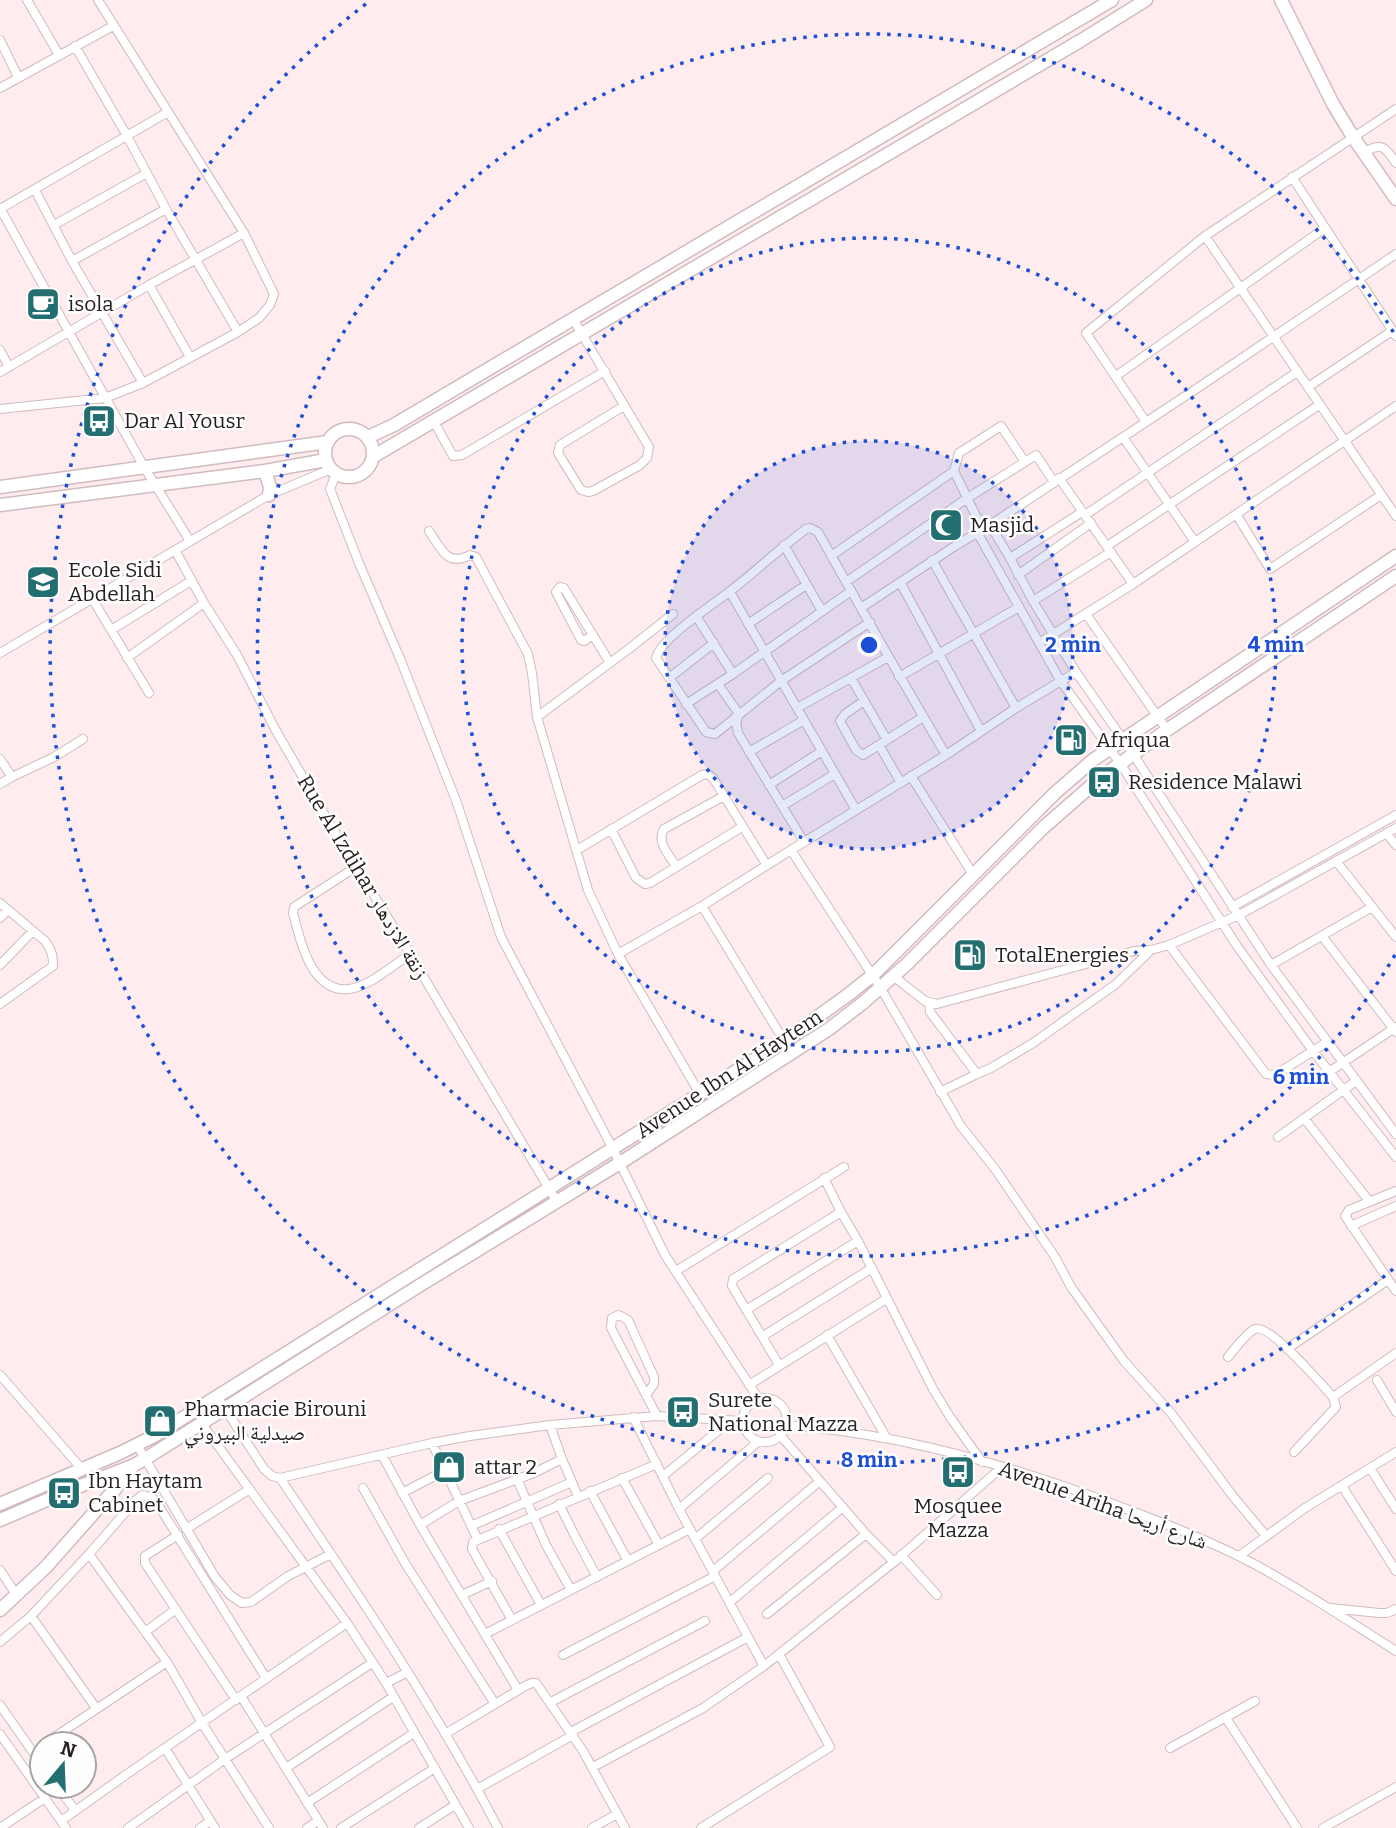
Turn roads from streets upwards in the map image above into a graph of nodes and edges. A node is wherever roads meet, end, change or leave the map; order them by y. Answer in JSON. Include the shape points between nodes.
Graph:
{"nodes":[{"id":1,"x":27,"y":0,"type":"edge"},
{"id":2,"x":98,"y":0,"type":"edge"},
{"id":3,"x":1112,"y":0,"type":"edge"},
{"id":4,"x":1146,"y":0,"type":"edge"},
{"id":5,"x":1281,"y":0,"type":"edge"},
{"id":6,"x":1069,"y":25,"type":"junction"},
{"id":7,"x":113,"y":26,"type":"junction"},
{"id":8,"x":0,"y":40,"type":"edge"},
{"id":9,"x":1080,"y":41,"type":"junction"},
{"id":10,"x":75,"y":46,"type":"junction"},
{"id":11,"x":59,"y":55,"type":"junction"},
{"id":12,"x":18,"y":77,"type":"junction"},
{"id":13,"x":0,"y":88,"type":"edge"},
{"id":14,"x":1396,"y":109,"type":"edge"},
{"id":15,"x":168,"y":112,"type":"junction"},
{"id":16,"x":127,"y":136,"type":"junction"},
{"id":17,"x":1353,"y":137,"type":"junction"},
{"id":18,"x":1364,"y":152,"type":"junction"},
{"id":19,"x":1396,"y":163,"type":"edge"},
{"id":20,"x":147,"y":173,"type":"junction"},
{"id":21,"x":820,"y":173,"type":"junction"},
{"id":22,"x":1292,"y":177,"type":"junction"},
{"id":23,"x":830,"y":188,"type":"junction"},
{"id":24,"x":35,"y":190,"type":"junction"},
{"id":25,"x":1396,"y":199,"type":"edge"},
{"id":26,"x":0,"y":208,"type":"edge"},
{"id":27,"x":166,"y":209,"type":"junction"},
{"id":28,"x":54,"y":225,"type":"junction"},
{"id":29,"x":1325,"y":228,"type":"junction"},
{"id":30,"x":244,"y":233,"type":"junction"},
{"id":31,"x":1205,"y":236,"type":"junction"},
{"id":32,"x":1396,"y":254,"type":"edge"},
{"id":33,"x":196,"y":259,"type":"junction"},
{"id":34,"x":72,"y":261,"type":"junction"},
{"id":35,"x":659,"y":268,"type":"junction"},
{"id":36,"x":1359,"y":279,"type":"junction"},
{"id":37,"x":669,"y":282,"type":"junction"},
{"id":38,"x":149,"y":285,"type":"junction"},
{"id":39,"x":1240,"y":288,"type":"junction"},
{"id":40,"x":102,"y":313,"type":"junction"},
{"id":41,"x":573,"y":319,"type":"junction"},
{"id":42,"x":69,"y":332,"type":"junction"},
{"id":43,"x":238,"y":332,"type":"junction"},
{"id":44,"x":582,"y":333,"type":"junction"},
{"id":45,"x":1394,"y":333,"type":"edge"},
{"id":46,"x":1273,"y":337,"type":"junction"},
{"id":47,"x":0,"y":350,"type":"edge"},
{"id":48,"x":190,"y":357,"type":"junction"},
{"id":49,"x":9,"y":367,"type":"junction"},
{"id":50,"x":605,"y":371,"type":"junction"},
{"id":51,"x":0,"y":372,"type":"edge"},
{"id":52,"x":1297,"y":372,"type":"junction"},
{"id":53,"x":1116,"y":376,"type":"junction"},
{"id":54,"x":143,"y":383,"type":"junction"},
{"id":55,"x":1308,"y":387,"type":"junction"},
{"id":56,"x":105,"y":398,"type":"junction"},
{"id":57,"x":1320,"y":405,"type":"junction"},
{"id":58,"x":624,"y":406,"type":"junction"},
{"id":59,"x":1396,"y":406,"type":"edge"},
{"id":60,"x":0,"y":409,"type":"edge"},
{"id":61,"x":433,"y":421,"type":"junction"},
{"id":62,"x":1146,"y":422,"type":"junction"},
{"id":63,"x":368,"y":437,"type":"junction"},
{"id":64,"x":1123,"y":437,"type":"junction"},
{"id":65,"x":1344,"y":441,"type":"junction"},
{"id":66,"x":328,"y":442,"type":"junction"},
{"id":67,"x":374,"y":456,"type":"junction"},
{"id":68,"x":1025,"y":462,"type":"junction"},
{"id":69,"x":144,"y":467,"type":"junction"},
{"id":70,"x":331,"y":468,"type":"junction"},
{"id":71,"x":265,"y":471,"type":"junction"},
{"id":72,"x":954,"y":471,"type":"junction"},
{"id":73,"x":1148,"y":473,"type":"junction"},
{"id":74,"x":1057,"y":480,"type":"junction"},
{"id":75,"x":154,"y":485,"type":"junction"},
{"id":76,"x":0,"y":487,"type":"edge"},
{"id":77,"x":269,"y":495,"type":"junction"},
{"id":78,"x":1381,"y":495,"type":"junction"},
{"id":79,"x":966,"y":499,"type":"junction"},
{"id":80,"x":1170,"y":504,"type":"junction"},
{"id":81,"x":0,"y":505,"type":"edge"},
{"id":82,"x":1084,"y":513,"type":"junction"},
{"id":83,"x":1236,"y":514,"type":"junction"},
{"id":84,"x":1396,"y":516,"type":"edge"},
{"id":85,"x":977,"y":518,"type":"junction"},
{"id":86,"x":1091,"y":523,"type":"junction"},
{"id":87,"x":990,"y":525,"type":"junction"},
{"id":88,"x":429,"y":531,"type":"dead end"},
{"id":89,"x":977,"y":532,"type":"junction"},
{"id":90,"x":190,"y":541,"type":"junction"},
{"id":91,"x":1195,"y":542,"type":"junction"},
{"id":92,"x":784,"y":545,"type":"junction"},
{"id":93,"x":1109,"y":549,"type":"junction"},
{"id":94,"x":175,"y":550,"type":"junction"},
{"id":95,"x":831,"y":556,"type":"junction"},
{"id":96,"x":1396,"y":556,"type":"edge"},
{"id":97,"x":1010,"y":558,"type":"junction"},
{"id":98,"x":932,"y":561,"type":"junction"},
{"id":99,"x":1018,"y":575,"type":"junction"},
{"id":100,"x":1396,"y":576,"type":"edge"},
{"id":101,"x":191,"y":581,"type":"junction"},
{"id":102,"x":846,"y":582,"type":"junction"},
{"id":103,"x":900,"y":582,"type":"junction"},
{"id":104,"x":1133,"y":584,"type":"junction"},
{"id":105,"x":806,"y":585,"type":"junction"},
{"id":106,"x":851,"y":591,"type":"junction"},
{"id":107,"x":730,"y":592,"type":"junction"},
{"id":108,"x":93,"y":600,"type":"junction"},
{"id":109,"x":1033,"y":601,"type":"junction"},
{"id":110,"x":204,"y":603,"type":"junction"},
{"id":111,"x":1019,"y":607,"type":"junction"},
{"id":112,"x":861,"y":608,"type":"junction"},
{"id":113,"x":822,"y":611,"type":"junction"},
{"id":114,"x":673,"y":614,"type":"dead end"},
{"id":115,"x":1086,"y":614,"type":"junction"},
{"id":116,"x":696,"y":616,"type":"junction"},
{"id":117,"x":870,"y":622,"type":"junction"},
{"id":118,"x":748,"y":624,"type":"junction"},
{"id":119,"x":111,"y":630,"type":"junction"},
{"id":120,"x":974,"y":634,"type":"junction"},
{"id":121,"x":593,"y":635,"type":"junction"},
{"id":122,"x":1054,"y":635,"type":"junction"},
{"id":123,"x":714,"y":643,"type":"junction"},
{"id":124,"x":1040,"y":643,"type":"junction"},
{"id":125,"x":764,"y":652,"type":"junction"},
{"id":126,"x":0,"y":653,"type":"edge"},
{"id":127,"x":939,"y":654,"type":"junction"},
{"id":128,"x":888,"y":657,"type":"junction"},
{"id":129,"x":127,"y":658,"type":"junction"},
{"id":130,"x":610,"y":663,"type":"junction"},
{"id":131,"x":1076,"y":672,"type":"junction"},
{"id":132,"x":733,"y":674,"type":"junction"},
{"id":133,"x":899,"y":677,"type":"junction"},
{"id":134,"x":669,"y":678,"type":"junction"},
{"id":135,"x":851,"y":678,"type":"junction"},
{"id":136,"x":1060,"y":680,"type":"junction"},
{"id":137,"x":782,"y":681,"type":"junction"},
{"id":138,"x":718,"y":684,"type":"junction"},
{"id":139,"x":149,"y":693,"type":"dead end"},
{"id":140,"x":864,"y":701,"type":"junction"},
{"id":141,"x":686,"y":704,"type":"junction"},
{"id":142,"x":797,"y":708,"type":"junction"},
{"id":143,"x":1016,"y":708,"type":"junction"},
{"id":144,"x":740,"y":714,"type":"junction"},
{"id":145,"x":537,"y":717,"type":"junction"},
{"id":146,"x":1158,"y":717,"type":"junction"},
{"id":147,"x":923,"y":718,"type":"junction"},
{"id":148,"x":804,"y":720,"type":"junction"},
{"id":149,"x":1167,"y":730,"type":"junction"},
{"id":150,"x":981,"y":732,"type":"junction"},
{"id":151,"x":83,"y":739,"type":"dead end"},
{"id":152,"x":1123,"y":739,"type":"junction"},
{"id":153,"x":883,"y":743,"type":"junction"},
{"id":154,"x":1110,"y":748,"type":"junction"},
{"id":155,"x":822,"y":751,"type":"junction"},
{"id":156,"x":749,"y":752,"type":"junction"},
{"id":157,"x":1133,"y":754,"type":"junction"},
{"id":158,"x":946,"y":755,"type":"junction"},
{"id":159,"x":0,"y":759,"type":"edge"},
{"id":160,"x":1120,"y":763,"type":"junction"},
{"id":161,"x":835,"y":774,"type":"junction"},
{"id":162,"x":911,"y":776,"type":"junction"},
{"id":163,"x":12,"y":777,"type":"junction"},
{"id":164,"x":901,"y":783,"type":"junction"},
{"id":165,"x":0,"y":785,"type":"edge"},
{"id":166,"x":769,"y":785,"type":"junction"},
{"id":167,"x":724,"y":796,"type":"junction"},
{"id":168,"x":782,"y":806,"type":"junction"},
{"id":169,"x":856,"y":810,"type":"junction"},
{"id":170,"x":1396,"y":815,"type":"edge"},
{"id":171,"x":742,"y":828,"type":"junction"},
{"id":172,"x":1396,"y":828,"type":"edge"},
{"id":173,"x":611,"y":829,"type":"junction"},
{"id":174,"x":1387,"y":833,"type":"junction"},
{"id":175,"x":804,"y":842,"type":"junction"},
{"id":176,"x":1396,"y":845,"type":"edge"},
{"id":177,"x":577,"y":850,"type":"junction"},
{"id":178,"x":791,"y":850,"type":"junction"},
{"id":179,"x":1336,"y":861,"type":"junction"},
{"id":180,"x":766,"y":864,"type":"junction"},
{"id":181,"x":676,"y":866,"type":"junction"},
{"id":182,"x":356,"y":867,"type":"junction"},
{"id":183,"x":974,"y":876,"type":"junction"},
{"id":184,"x":0,"y":903,"type":"edge"},
{"id":185,"x":702,"y":906,"type":"junction"},
{"id":186,"x":1372,"y":906,"type":"junction"},
{"id":187,"x":1232,"y":907,"type":"junction"},
{"id":188,"x":8,"y":910,"type":"junction"},
{"id":189,"x":1239,"y":915,"type":"junction"},
{"id":190,"x":0,"y":918,"type":"edge"},
{"id":191,"x":1223,"y":922,"type":"junction"},
{"id":192,"x":33,"y":931,"type":"junction"},
{"id":193,"x":1322,"y":936,"type":"junction"},
{"id":194,"x":1396,"y":937,"type":"edge"},
{"id":195,"x":1169,"y":945,"type":"junction"},
{"id":196,"x":1151,"y":950,"type":"junction"},
{"id":197,"x":410,"y":954,"type":"junction"},
{"id":198,"x":618,"y":954,"type":"junction"},
{"id":199,"x":0,"y":965,"type":"edge"},
{"id":200,"x":1271,"y":965,"type":"junction"},
{"id":201,"x":873,"y":975,"type":"junction"},
{"id":202,"x":893,"y":976,"type":"junction"},
{"id":203,"x":880,"y":988,"type":"junction"},
{"id":204,"x":929,"y":1003,"type":"junction"},
{"id":205,"x":0,"y":1004,"type":"edge"},
{"id":206,"x":1395,"y":1029,"type":"edge"},
{"id":207,"x":784,"y":1041,"type":"junction"},
{"id":208,"x":1327,"y":1042,"type":"junction"},
{"id":209,"x":1313,"y":1051,"type":"junction"},
{"id":210,"x":1343,"y":1063,"type":"junction"},
{"id":211,"x":1329,"y":1072,"type":"junction"},
{"id":212,"x":976,"y":1074,"type":"junction"},
{"id":213,"x":1356,"y":1081,"type":"junction"},
{"id":214,"x":1344,"y":1090,"type":"junction"},
{"id":215,"x":940,"y":1092,"type":"junction"},
{"id":216,"x":700,"y":1094,"type":"junction"},
{"id":217,"x":1304,"y":1118,"type":"junction"},
{"id":218,"x":1396,"y":1134,"type":"edge"},
{"id":219,"x":1278,"y":1137,"type":"dead end"},
{"id":220,"x":613,"y":1149,"type":"junction"},
{"id":221,"x":1396,"y":1157,"type":"edge"},
{"id":222,"x":620,"y":1163,"type":"junction"},
{"id":223,"x":844,"y":1167,"type":"dead end"},
{"id":224,"x":824,"y":1178,"type":"junction"},
{"id":225,"x":550,"y":1188,"type":"junction"},
{"id":226,"x":1396,"y":1191,"type":"edge"},
{"id":227,"x":1383,"y":1196,"type":"junction"},
{"id":228,"x":1369,"y":1201,"type":"junction"},
{"id":229,"x":557,"y":1202,"type":"junction"},
{"id":230,"x":1392,"y":1207,"type":"edge"},
{"id":231,"x":841,"y":1212,"type":"junction"},
{"id":232,"x":1351,"y":1226,"type":"junction"},
{"id":233,"x":858,"y":1241,"type":"junction"},
{"id":234,"x":872,"y":1268,"type":"junction"},
{"id":235,"x":676,"y":1271,"type":"junction"},
{"id":236,"x":1388,"y":1280,"type":"junction"},
{"id":237,"x":1396,"y":1291,"type":"edge"},
{"id":238,"x":886,"y":1299,"type":"junction"},
{"id":239,"x":746,"y":1310,"type":"junction"},
{"id":240,"x":828,"y":1335,"type":"junction"},
{"id":241,"x":763,"y":1336,"type":"junction"},
{"id":242,"x":1287,"y":1349,"type":"junction"},
{"id":243,"x":1396,"y":1353,"type":"edge"},
{"id":244,"x":1228,"y":1357,"type":"dead end"},
{"id":245,"x":779,"y":1365,"type":"junction"},
{"id":246,"x":0,"y":1375,"type":"edge"},
{"id":247,"x":1377,"y":1380,"type":"dead end"},
{"id":248,"x":749,"y":1385,"type":"junction"},
{"id":249,"x":646,"y":1395,"type":"junction"},
{"id":250,"x":218,"y":1396,"type":"junction"},
{"id":251,"x":1333,"y":1397,"type":"junction"},
{"id":252,"x":758,"y":1398,"type":"junction"},
{"id":253,"x":225,"y":1408,"type":"junction"},
{"id":254,"x":1396,"y":1412,"type":"edge"},
{"id":255,"x":657,"y":1416,"type":"junction"},
{"id":256,"x":632,"y":1417,"type":"junction"},
{"id":257,"x":730,"y":1421,"type":"junction"},
{"id":258,"x":743,"y":1422,"type":"junction"},
{"id":259,"x":202,"y":1424,"type":"junction"},
{"id":260,"x":551,"y":1425,"type":"junction"},
{"id":261,"x":786,"y":1425,"type":"junction"},
{"id":262,"x":780,"y":1435,"type":"junction"},
{"id":263,"x":886,"y":1437,"type":"junction"},
{"id":264,"x":759,"y":1441,"type":"junction"},
{"id":265,"x":432,"y":1443,"type":"junction"},
{"id":266,"x":137,"y":1445,"type":"junction"},
{"id":267,"x":1294,"y":1452,"type":"dead end"},
{"id":268,"x":1396,"y":1453,"type":"edge"},
{"id":269,"x":382,"y":1455,"type":"junction"},
{"id":270,"x":107,"y":1458,"type":"junction"},
{"id":271,"x":562,"y":1459,"type":"junction"},
{"id":272,"x":145,"y":1460,"type":"junction"},
{"id":273,"x":982,"y":1462,"type":"junction"},
{"id":274,"x":657,"y":1464,"type":"junction"},
{"id":275,"x":132,"y":1466,"type":"junction"},
{"id":276,"x":1002,"y":1467,"type":"junction"},
{"id":277,"x":81,"y":1468,"type":"junction"},
{"id":278,"x":1370,"y":1468,"type":"junction"},
{"id":279,"x":444,"y":1471,"type":"junction"},
{"id":280,"x":110,"y":1474,"type":"junction"},
{"id":281,"x":663,"y":1476,"type":"junction"},
{"id":282,"x":280,"y":1478,"type":"junction"},
{"id":283,"x":622,"y":1478,"type":"junction"},
{"id":284,"x":768,"y":1478,"type":"dead end"},
{"id":285,"x":517,"y":1479,"type":"junction"},
{"id":286,"x":820,"y":1481,"type":"junction"},
{"id":287,"x":572,"y":1482,"type":"junction"},
{"id":288,"x":1342,"y":1486,"type":"junction"},
{"id":289,"x":363,"y":1488,"type":"dead end"},
{"id":290,"x":250,"y":1489,"type":"junction"},
{"id":291,"x":590,"y":1491,"type":"junction"},
{"id":292,"x":550,"y":1492,"type":"junction"},
{"id":293,"x":402,"y":1493,"type":"junction"},
{"id":294,"x":578,"y":1496,"type":"junction"},
{"id":295,"x":459,"y":1501,"type":"junction"},
{"id":296,"x":526,"y":1502,"type":"junction"},
{"id":297,"x":0,"y":1504,"type":"edge"},
{"id":298,"x":100,"y":1505,"type":"junction"},
{"id":299,"x":557,"y":1505,"type":"junction"},
{"id":300,"x":843,"y":1507,"type":"junction"},
{"id":301,"x":679,"y":1509,"type":"junction"},
{"id":302,"x":1396,"y":1509,"type":"edge"},
{"id":303,"x":533,"y":1515,"type":"junction"},
{"id":304,"x":0,"y":1520,"type":"edge"},
{"id":305,"x":419,"y":1524,"type":"junction"},
{"id":306,"x":471,"y":1526,"type":"junction"},
{"id":307,"x":186,"y":1529,"type":"junction"},
{"id":308,"x":499,"y":1529,"type":"junction"},
{"id":309,"x":690,"y":1529,"type":"junction"},
{"id":310,"x":866,"y":1534,"type":"junction"},
{"id":311,"x":177,"y":1535,"type":"junction"},
{"id":312,"x":1266,"y":1536,"type":"junction"},
{"id":313,"x":477,"y":1538,"type":"junction"},
{"id":314,"x":695,"y":1539,"type":"junction"},
{"id":315,"x":659,"y":1545,"type":"junction"},
{"id":316,"x":89,"y":1553,"type":"junction"},
{"id":317,"x":331,"y":1554,"type":"junction"},
{"id":318,"x":901,"y":1555,"type":"junction"},
{"id":319,"x":1238,"y":1556,"type":"junction"},
{"id":320,"x":628,"y":1561,"type":"junction"},
{"id":321,"x":894,"y":1562,"type":"junction"},
{"id":322,"x":306,"y":1567,"type":"junction"},
{"id":323,"x":0,"y":1570,"type":"edge"},
{"id":324,"x":1396,"y":1572,"type":"edge"},
{"id":325,"x":714,"y":1574,"type":"junction"},
{"id":326,"x":597,"y":1577,"type":"junction"},
{"id":327,"x":492,"y":1581,"type":"junction"},
{"id":328,"x":572,"y":1590,"type":"junction"},
{"id":329,"x":462,"y":1595,"type":"junction"},
{"id":330,"x":937,"y":1595,"type":"dead end"},
{"id":331,"x":17,"y":1596,"type":"junction"},
{"id":332,"x":730,"y":1602,"type":"junction"},
{"id":333,"x":541,"y":1605,"type":"junction"},
{"id":334,"x":1327,"y":1608,"type":"junction"},
{"id":335,"x":176,"y":1609,"type":"junction"},
{"id":336,"x":1396,"y":1609,"type":"edge"},
{"id":337,"x":0,"y":1611,"type":"edge"},
{"id":338,"x":767,"y":1614,"type":"dead end"},
{"id":339,"x":31,"y":1616,"type":"junction"},
{"id":340,"x":512,"y":1620,"type":"junction"},
{"id":341,"x":705,"y":1621,"type":"dead end"},
{"id":342,"x":347,"y":1623,"type":"junction"},
{"id":343,"x":145,"y":1632,"type":"junction"},
{"id":344,"x":485,"y":1634,"type":"junction"},
{"id":345,"x":748,"y":1637,"type":"junction"},
{"id":346,"x":0,"y":1642,"type":"edge"},
{"id":347,"x":1396,"y":1651,"type":"edge"},
{"id":348,"x":779,"y":1654,"type":"junction"},
{"id":349,"x":563,"y":1655,"type":"dead end"},
{"id":350,"x":166,"y":1662,"type":"junction"},
{"id":351,"x":372,"y":1663,"type":"junction"},
{"id":352,"x":764,"y":1666,"type":"junction"},
{"id":353,"x":408,"y":1672,"type":"junction"},
{"id":354,"x":267,"y":1678,"type":"junction"},
{"id":355,"x":386,"y":1684,"type":"junction"},
{"id":356,"x":519,"y":1690,"type":"junction"},
{"id":357,"x":393,"y":1697,"type":"junction"},
{"id":358,"x":239,"y":1698,"type":"junction"},
{"id":359,"x":1255,"y":1701,"type":"dead end"},
{"id":360,"x":551,"y":1702,"type":"junction"},
{"id":361,"x":495,"y":1704,"type":"junction"},
{"id":362,"x":0,"y":1705,"type":"edge"},
{"id":363,"x":96,"y":1708,"type":"junction"},
{"id":364,"x":1226,"y":1718,"type":"junction"},
{"id":365,"x":202,"y":1723,"type":"junction"},
{"id":366,"x":64,"y":1730,"type":"edge"},
{"id":367,"x":414,"y":1732,"type":"junction"},
{"id":368,"x":264,"y":1733,"type":"junction"},
{"id":369,"x":572,"y":1733,"type":"junction"},
{"id":370,"x":0,"y":1734,"type":"edge"},
{"id":371,"x":445,"y":1734,"type":"junction"},
{"id":372,"x":28,"y":1745,"type":"edge"},
{"id":373,"x":3,"y":1746,"type":"edge"},
{"id":374,"x":165,"y":1748,"type":"junction"},
{"id":375,"x":1170,"y":1748,"type":"dead end"},
{"id":376,"x":225,"y":1759,"type":"junction"},
{"id":377,"x":593,"y":1767,"type":"junction"},
{"id":378,"x":286,"y":1768,"type":"junction"},
{"id":379,"x":435,"y":1768,"type":"junction"},
{"id":380,"x":28,"y":1777,"type":"edge"},
{"id":381,"x":188,"y":1786,"type":"junction"},
{"id":382,"x":1396,"y":1787,"type":"edge"},
{"id":383,"x":477,"y":1789,"type":"junction"},
{"id":384,"x":42,"y":1800,"type":"edge"},
{"id":385,"x":46,"y":1800,"type":"edge"},
{"id":386,"x":68,"y":1800,"type":"edge"},
{"id":387,"x":307,"y":1803,"type":"junction"},
{"id":388,"x":455,"y":1805,"type":"junction"},
{"id":389,"x":75,"y":1810,"type":"junction"},
{"id":390,"x":617,"y":1814,"type":"junction"},
{"id":391,"x":213,"y":1824,"type":"edge"},
{"id":392,"x":320,"y":1824,"type":"edge"},
{"id":393,"x":64,"y":1825,"type":"edge"},
{"id":394,"x":0,"y":1828,"type":"edge"},
{"id":395,"x":128,"y":1828,"type":"edge"},
{"id":396,"x":200,"y":1828,"type":"edge"},
{"id":397,"x":269,"y":1828,"type":"edge"},
{"id":398,"x":307,"y":1828,"type":"edge"},
{"id":399,"x":341,"y":1828,"type":"edge"},
{"id":400,"x":419,"y":1828,"type":"edge"},
{"id":401,"x":469,"y":1828,"type":"edge"},
{"id":402,"x":498,"y":1828,"type":"edge"},
{"id":403,"x":592,"y":1828,"type":"edge"},
{"id":404,"x":625,"y":1828,"type":"edge"},
{"id":405,"x":701,"y":1828,"type":"edge"},
{"id":406,"x":1297,"y":1828,"type":"edge"},
{"id":407,"x":1323,"y":1828,"type":"edge"}],
"edges":[{"from":1,"to":11,"type":"street"},
{"from":2,"to":7,"type":"street"},
{"from":3,"to":6,"type":"street"},
{"from":4,"to":9,"type":"street"},
{"from":5,"to":17,"type":"street"},
{"from":6,"to":9,"type":"street"},
{"from":6,"to":21,"type":"street"},
{"from":7,"to":10,"type":"street"},
{"from":7,"to":15,"type":"street"},
{"from":8,"to":12,"type":"street"},
{"from":9,"to":23,"type":"street"},
{"from":10,"to":11,"type":"street"},
{"from":10,"to":16,"type":"street"},
{"from":11,"to":12,"type":"street"},
{"from":12,"to":13,"type":"street"},
{"from":14,"to":17,"type":"street"},
{"from":15,"to":16,"type":"street"},
{"from":15,"to":30,"type":"street"},
{"from":16,"to":20,"type":"street"},
{"from":16,"to":24,"type":"street"},
{"from":17,"to":18,"type":"street"},
{"from":17,"to":22,"type":"street"},
{"from":18,"to":19,"type":"street","via":[[1381,147]]},
{"from":18,"to":25,"type":"street"},
{"from":20,"to":27,"type":"street"},
{"from":20,"to":28,"type":"street"},
{"from":21,"to":23,"type":"street"},
{"from":21,"to":35,"type":"street"},
{"from":22,"to":29,"type":"street"},
{"from":22,"to":31,"type":"street"},
{"from":23,"to":37,"type":"street"},
{"from":24,"to":26,"type":"street"},
{"from":24,"to":28,"type":"street"},
{"from":26,"to":42,"type":"street"},
{"from":27,"to":33,"type":"street"},
{"from":27,"to":34,"type":"street"},
{"from":28,"to":34,"type":"street"},
{"from":29,"to":36,"type":"street"},
{"from":29,"to":39,"type":"street"},
{"from":30,"to":33,"type":"street"},
{"from":30,"to":43,"type":"street","via":[[274,294],[259,318]]},
{"from":31,"to":39,"type":"street"},
{"from":31,"to":53,"type":"street","via":[[1086,333]]},
{"from":32,"to":36,"type":"street"},
{"from":33,"to":38,"type":"street"},
{"from":33,"to":43,"type":"street"},
{"from":34,"to":40,"type":"street"},
{"from":35,"to":37,"type":"street"},
{"from":35,"to":41,"type":"street"},
{"from":36,"to":45,"type":"street"},
{"from":36,"to":46,"type":"street"},
{"from":37,"to":44,"type":"street"},
{"from":38,"to":40,"type":"street"},
{"from":38,"to":48,"type":"street"},
{"from":39,"to":46,"type":"street"},
{"from":39,"to":53,"type":"street"},
{"from":40,"to":42,"type":"street"},
{"from":40,"to":54,"type":"street"},
{"from":41,"to":44,"type":"street"},
{"from":41,"to":63,"type":"street"},
{"from":42,"to":49,"type":"street"},
{"from":42,"to":56,"type":"street"},
{"from":43,"to":48,"type":"street"},
{"from":44,"to":50,"type":"street"},
{"from":44,"to":61,"type":"street"},
{"from":45,"to":55,"type":"street"},
{"from":46,"to":52,"type":"street"},
{"from":46,"to":62,"type":"street"},
{"from":47,"to":49,"type":"street"},
{"from":48,"to":54,"type":"street"},
{"from":49,"to":51,"type":"street"},
{"from":50,"to":58,"type":"street"},
{"from":50,"to":61,"type":"street","via":[[462,455],[453,456]]},
{"from":52,"to":55,"type":"street"},
{"from":52,"to":73,"type":"street"},
{"from":53,"to":62,"type":"street"},
{"from":54,"to":56,"type":"street"},
{"from":55,"to":57,"type":"street"},
{"from":56,"to":60,"type":"street"},
{"from":56,"to":69,"type":"street"},
{"from":57,"to":65,"type":"street"},
{"from":57,"to":80,"type":"street"},
{"from":58,"to":58,"type":"street","via":[[560,445],[558,453],[582,490],[593,491],[647,458],[649,447]]},
{"from":59,"to":65,"type":"street"},
{"from":61,"to":67,"type":"street"},
{"from":62,"to":64,"type":"street"},
{"from":63,"to":66,"type":"street","via":[[352,429],[342,430]]},
{"from":63,"to":67,"type":"street"},
{"from":64,"to":73,"type":"street"},
{"from":64,"to":74,"type":"street"},
{"from":65,"to":78,"type":"street"},
{"from":65,"to":83,"type":"street"},
{"from":66,"to":69,"type":"street"},
{"from":66,"to":70,"type":"street","via":[[325,451]]},
{"from":67,"to":70,"type":"street","via":[[365,472],[356,477]]},
{"from":68,"to":72,"type":"street","via":[[1001,426],[959,453]]},
{"from":68,"to":74,"type":"street","via":[[1036,455]]},
{"from":68,"to":79,"type":"street"},
{"from":69,"to":75,"type":"street"},
{"from":69,"to":76,"type":"street"},
{"from":70,"to":71,"type":"street"},
{"from":70,"to":77,"type":"street"},
{"from":70,"to":220,"type":"street","via":[[330,489],[448,780],[501,937]]},
{"from":71,"to":75,"type":"street"},
{"from":71,"to":77,"type":"street"},
{"from":72,"to":79,"type":"street"},
{"from":72,"to":95,"type":"street"},
{"from":73,"to":80,"type":"street"},
{"from":73,"to":82,"type":"street"},
{"from":74,"to":82,"type":"street"},
{"from":74,"to":87,"type":"street"},
{"from":75,"to":81,"type":"street"},
{"from":75,"to":90,"type":"street"},
{"from":77,"to":90,"type":"street"},
{"from":78,"to":83,"type":"street","via":[[1270,569]]},
{"from":78,"to":84,"type":"street"},
{"from":79,"to":85,"type":"street"},
{"from":79,"to":102,"type":"street"},
{"from":80,"to":91,"type":"street"},
{"from":80,"to":93,"type":"street"},
{"from":82,"to":86,"type":"street"},
{"from":82,"to":97,"type":"street"},
{"from":83,"to":91,"type":"street"},
{"from":85,"to":87,"type":"street"},
{"from":85,"to":89,"type":"street"},
{"from":86,"to":93,"type":"street"},
{"from":86,"to":99,"type":"street"},
{"from":87,"to":89,"type":"street"},
{"from":87,"to":97,"type":"street"},
{"from":88,"to":145,"type":"street","via":[[449,558],[470,555],[481,564],[528,654]]},
{"from":89,"to":98,"type":"street"},
{"from":89,"to":111,"type":"street"},
{"from":90,"to":94,"type":"street"},
{"from":91,"to":104,"type":"street"},
{"from":92,"to":95,"type":"street","via":[[810,528],[818,532]]},
{"from":92,"to":105,"type":"street"},
{"from":92,"to":107,"type":"street"},
{"from":93,"to":104,"type":"street"},
{"from":93,"to":109,"type":"street"},
{"from":94,"to":101,"type":"street","name":"Rue Al Izdihar زنقة الازدهار"},
{"from":94,"to":108,"type":"street"},
{"from":95,"to":102,"type":"street"},
{"from":96,"to":146,"type":"street","name":"Avenue Ibn Al Haytem"},
{"from":97,"to":99,"type":"street"},
{"from":98,"to":103,"type":"street"},
{"from":98,"to":120,"type":"street"},
{"from":99,"to":109,"type":"street"},
{"from":100,"to":149,"type":"street","name":"Avenue Ibn Al Haytem"},
{"from":101,"to":110,"type":"street","name":"Rue Al Izdihar زنقة الازدهار"},
{"from":101,"to":119,"type":"street"},
{"from":102,"to":106,"type":"street"},
{"from":103,"to":112,"type":"street"},
{"from":103,"to":127,"type":"street"},
{"from":104,"to":115,"type":"street"},
{"from":105,"to":113,"type":"street"},
{"from":105,"to":118,"type":"street"},
{"from":106,"to":112,"type":"street"},
{"from":106,"to":113,"type":"street"},
{"from":107,"to":116,"type":"street"},
{"from":107,"to":118,"type":"street"},
{"from":108,"to":119,"type":"street"},
{"from":108,"to":126,"type":"street"},
{"from":109,"to":122,"type":"street"},
{"from":110,"to":129,"type":"street"},
{"from":110,"to":182,"type":"street","name":"Rue Al Izdihar زنقة الازدهار"},
{"from":111,"to":120,"type":"street"},
{"from":111,"to":124,"type":"street"},
{"from":112,"to":117,"type":"street"},
{"from":113,"to":125,"type":"street"},
{"from":114,"to":130,"type":"street"},
{"from":115,"to":122,"type":"street"},
{"from":115,"to":146,"type":"street"},
{"from":116,"to":123,"type":"street"},
{"from":116,"to":134,"type":"street","via":[[657,653]]},
{"from":117,"to":128,"type":"street"},
{"from":117,"to":137,"type":"street"},
{"from":118,"to":125,"type":"street"},
{"from":119,"to":129,"type":"street"},
{"from":120,"to":127,"type":"street"},
{"from":120,"to":143,"type":"street"},
{"from":121,"to":121,"type":"street","via":[[564,588],[557,589],[580,640]]},
{"from":121,"to":130,"type":"street"},
{"from":122,"to":124,"type":"street"},
{"from":122,"to":131,"type":"street"},
{"from":123,"to":132,"type":"street"},
{"from":123,"to":134,"type":"street"},
{"from":124,"to":136,"type":"street"},
{"from":125,"to":132,"type":"street"},
{"from":125,"to":137,"type":"street"},
{"from":127,"to":133,"type":"street"},
{"from":127,"to":150,"type":"street"},
{"from":128,"to":133,"type":"street"},
{"from":128,"to":135,"type":"street"},
{"from":129,"to":139,"type":"street"},
{"from":130,"to":145,"type":"street"},
{"from":131,"to":136,"type":"street"},
{"from":131,"to":152,"type":"street"},
{"from":132,"to":138,"type":"street"},
{"from":133,"to":147,"type":"street"},
{"from":134,"to":141,"type":"street"},
{"from":135,"to":140,"type":"street"},
{"from":135,"to":142,"type":"street"},
{"from":136,"to":143,"type":"street"},
{"from":136,"to":154,"type":"street"},
{"from":137,"to":142,"type":"street"},
{"from":137,"to":144,"type":"street"},
{"from":138,"to":141,"type":"street"},
{"from":138,"to":144,"type":"street"},
{"from":140,"to":153,"type":"street"},
{"from":140,"to":153,"type":"street","via":[[845,714],[842,727],[863,755]]},
{"from":141,"to":144,"type":"street","via":[[710,734]]},
{"from":142,"to":148,"type":"street"},
{"from":143,"to":150,"type":"street"},
{"from":144,"to":156,"type":"street","via":[[736,727]]},
{"from":145,"to":177,"type":"street"},
{"from":146,"to":149,"type":"street"},
{"from":146,"to":152,"type":"street","name":"Avenue Ibn Al Haytem"},
{"from":147,"to":153,"type":"street"},
{"from":147,"to":158,"type":"street"},
{"from":148,"to":155,"type":"street"},
{"from":148,"to":156,"type":"street"},
{"from":149,"to":157,"type":"street","name":"Avenue Ibn Al Haytem"},
{"from":150,"to":158,"type":"street"},
{"from":151,"to":163,"type":"street"},
{"from":152,"to":154,"type":"street","name":"Avenue Ibn Al Haytem"},
{"from":152,"to":157,"type":"street"},
{"from":153,"to":164,"type":"street"},
{"from":154,"to":160,"type":"street"},
{"from":154,"to":183,"type":"street","name":"Avenue Ibn Al Haytem","via":[[1055,793]]},
{"from":155,"to":161,"type":"street"},
{"from":155,"to":166,"type":"street"},
{"from":156,"to":166,"type":"street"},
{"from":157,"to":160,"type":"street","name":"Avenue Ibn Al Haytem"},
{"from":157,"to":187,"type":"street"},
{"from":158,"to":162,"type":"street"},
{"from":159,"to":163,"type":"street"},
{"from":160,"to":191,"type":"street"},
{"from":160,"to":202,"type":"street","name":"Avenue Ibn Al Haytem","via":[[1062,810]]},
{"from":161,"to":168,"type":"street"},
{"from":161,"to":169,"type":"street"},
{"from":162,"to":164,"type":"street"},
{"from":162,"to":183,"type":"street"},
{"from":163,"to":165,"type":"street"},
{"from":164,"to":169,"type":"street"},
{"from":166,"to":168,"type":"street"},
{"from":167,"to":171,"type":"street"},
{"from":167,"to":173,"type":"street","via":[[711,775],[702,775]]},
{"from":167,"to":181,"type":"street","via":[[664,829],[660,836]]},
{"from":168,"to":175,"type":"street"},
{"from":169,"to":175,"type":"street"},
{"from":170,"to":187,"type":"street"},
{"from":171,"to":180,"type":"street"},
{"from":171,"to":181,"type":"street"},
{"from":172,"to":174,"type":"street"},
{"from":173,"to":177,"type":"street"},
{"from":173,"to":181,"type":"street","via":[[640,882],[650,883]]},
{"from":174,"to":176,"type":"street"},
{"from":174,"to":179,"type":"street"},
{"from":175,"to":178,"type":"street"},
{"from":177,"to":198,"type":"street","via":[[588,890]]},
{"from":178,"to":180,"type":"street"},
{"from":178,"to":201,"type":"street"},
{"from":179,"to":186,"type":"street"},
{"from":179,"to":189,"type":"street"},
{"from":180,"to":185,"type":"street"},
{"from":182,"to":197,"type":"street","name":"Rue Al Izdihar زنقة الازدهار"},
{"from":182,"to":197,"type":"street","via":[[293,910],[301,945],[319,978],[348,989],[366,983]]},
{"from":183,"to":201,"type":"street","name":"Avenue Ibn Al Haytem"},
{"from":184,"to":188,"type":"street"},
{"from":185,"to":198,"type":"street"},
{"from":185,"to":207,"type":"street"},
{"from":186,"to":193,"type":"street"},
{"from":186,"to":194,"type":"street"},
{"from":187,"to":189,"type":"street"},
{"from":188,"to":190,"type":"street"},
{"from":188,"to":192,"type":"street"},
{"from":189,"to":191,"type":"street"},
{"from":189,"to":200,"type":"street"},
{"from":191,"to":195,"type":"street"},
{"from":191,"to":209,"type":"street"},
{"from":192,"to":199,"type":"street"},
{"from":192,"to":205,"type":"street","via":[[51,949],[53,966]]},
{"from":193,"to":200,"type":"street"},
{"from":193,"to":206,"type":"street"},
{"from":195,"to":196,"type":"street"},
{"from":195,"to":209,"type":"street","via":[[1266,1074],[1275,1075]]},
{"from":196,"to":204,"type":"street"},
{"from":196,"to":212,"type":"street","via":[[1115,984],[1033,1042]]},
{"from":197,"to":225,"type":"street","name":"Rue Al Izdihar زنقة الازدهار"},
{"from":198,"to":216,"type":"street"},
{"from":200,"to":208,"type":"street"},
{"from":201,"to":203,"type":"street"},
{"from":201,"to":207,"type":"street","name":"Avenue Ibn Al Haytem"},
{"from":202,"to":203,"type":"street","name":"Avenue Ibn Al Haytem"},
{"from":202,"to":204,"type":"street"},
{"from":203,"to":215,"type":"street"},
{"from":203,"to":222,"type":"street","name":"Avenue Ibn Al Haytem","via":[[810,1042]]},
{"from":204,"to":212,"type":"street","via":[[930,1012]]},
{"from":206,"to":210,"type":"street"},
{"from":207,"to":216,"type":"street","name":"Avenue Ibn Al Haytem"},
{"from":208,"to":209,"type":"street"},
{"from":208,"to":210,"type":"street"},
{"from":209,"to":211,"type":"street"},
{"from":210,"to":211,"type":"street"},
{"from":210,"to":213,"type":"street"},
{"from":211,"to":214,"type":"street"},
{"from":212,"to":215,"type":"street"},
{"from":213,"to":214,"type":"street"},
{"from":213,"to":218,"type":"street"},
{"from":214,"to":217,"type":"street"},
{"from":214,"to":221,"type":"street"},
{"from":215,"to":312,"type":"street","via":[[1124,1361],[1171,1413]]},
{"from":216,"to":220,"type":"street","name":"Avenue Ibn Al Haytem"},
{"from":217,"to":219,"type":"street"},
{"from":217,"to":228,"type":"street"},
{"from":220,"to":222,"type":"street"},
{"from":220,"to":225,"type":"street","name":"Avenue Ibn Al Haytem"},
{"from":222,"to":229,"type":"street","name":"Avenue Ibn Al Haytem"},
{"from":222,"to":235,"type":"street"},
{"from":223,"to":224,"type":"street"},
{"from":224,"to":231,"type":"street"},
{"from":224,"to":235,"type":"street"},
{"from":225,"to":229,"type":"street","name":"Rue Al Izdihar زنقة الازدهار"},
{"from":225,"to":250,"type":"street","name":"Avenue Ibn Al Haytem"},
{"from":226,"to":227,"type":"street"},
{"from":227,"to":228,"type":"street"},
{"from":227,"to":230,"type":"street"},
{"from":228,"to":232,"type":"street","via":[[1347,1212]]},
{"from":229,"to":253,"type":"street","name":"Avenue Ibn Al Haytem"},
{"from":230,"to":232,"type":"street"},
{"from":231,"to":233,"type":"street"},
{"from":231,"to":239,"type":"street","via":[[733,1279],[732,1286]]},
{"from":232,"to":236,"type":"street"},
{"from":233,"to":234,"type":"street"},
{"from":233,"to":239,"type":"street"},
{"from":234,"to":238,"type":"street"},
{"from":234,"to":241,"type":"street"},
{"from":235,"to":248,"type":"street"},
{"from":236,"to":237,"type":"street"},
{"from":236,"to":242,"type":"street"},
{"from":238,"to":240,"type":"street"},
{"from":238,"to":273,"type":"street","via":[[933,1389]]},
{"from":239,"to":241,"type":"street"},
{"from":240,"to":245,"type":"street"},
{"from":240,"to":263,"type":"street"},
{"from":241,"to":245,"type":"street"},
{"from":242,"to":244,"type":"street","via":[[1261,1328],[1254,1329]]},
{"from":242,"to":251,"type":"street"},
{"from":243,"to":251,"type":"street"},
{"from":245,"to":248,"type":"street"},
{"from":246,"to":277,"type":"street"},
{"from":247,"to":254,"type":"street"},
{"from":248,"to":252,"type":"street"},
{"from":249,"to":249,"type":"street","via":[[611,1328],[615,1316],[628,1320],[654,1377]]},
{"from":249,"to":255,"type":"street"},
{"from":250,"to":253,"type":"street"},
{"from":250,"to":266,"type":"street","name":"Avenue Ibn Al Haytem"},
{"from":251,"to":267,"type":"street","via":[[1336,1407]]},
{"from":252,"to":258,"type":"street","via":[[748,1405]]},
{"from":252,"to":261,"type":"street","via":[[782,1406]]},
{"from":253,"to":259,"type":"street","name":"Avenue Ibn Al Haytem"},
{"from":253,"to":282,"type":"street","via":[[264,1469]]},
{"from":255,"to":256,"type":"street"},
{"from":255,"to":257,"type":"street"},
{"from":256,"to":260,"type":"street"},
{"from":256,"to":274,"type":"street"},
{"from":257,"to":258,"type":"street"},
{"from":257,"to":281,"type":"street"},
{"from":258,"to":264,"type":"street","via":[[748,1434]]},
{"from":259,"to":272,"type":"street","name":"Avenue Ibn Al Haytem"},
{"from":259,"to":290,"type":"street"},
{"from":260,"to":265,"type":"street"},
{"from":260,"to":271,"type":"street"},
{"from":261,"to":262,"type":"street"},
{"from":261,"to":263,"type":"street","name":"Avenue Ariha شارع أريحا"},
{"from":262,"to":264,"type":"street"},
{"from":262,"to":286,"type":"street"},
{"from":263,"to":273,"type":"street","name":"Avenue Ariha شارع أريحا"},
{"from":264,"to":301,"type":"street"},
{"from":265,"to":269,"type":"street"},
{"from":265,"to":279,"type":"street"},
{"from":266,"to":270,"type":"street","name":"Avenue Ibn Al Haytem"},
{"from":266,"to":272,"type":"street"},
{"from":268,"to":278,"type":"street"},
{"from":269,"to":282,"type":"street"},
{"from":269,"to":293,"type":"street"},
{"from":270,"to":277,"type":"street","name":"Avenue Ibn Al Haytem"},
{"from":270,"to":280,"type":"street"},
{"from":271,"to":285,"type":"street"},
{"from":271,"to":287,"type":"street"},
{"from":272,"to":275,"type":"street","name":"Avenue Ibn Al Haytem"},
{"from":272,"to":307,"type":"street"},
{"from":273,"to":276,"type":"street","name":"Avenue Ariha شارع أريحا"},
{"from":274,"to":281,"type":"street"},
{"from":274,"to":283,"type":"street"},
{"from":275,"to":280,"type":"street","name":"Avenue Ibn Al Haytem"},
{"from":275,"to":298,"type":"street"},
{"from":276,"to":318,"type":"street"},
{"from":276,"to":319,"type":"street","name":"Avenue Ariha شارع أريحا","via":[[1152,1518]]},
{"from":277,"to":297,"type":"street","name":"Avenue Ibn Al Haytem"},
{"from":278,"to":288,"type":"street"},
{"from":278,"to":302,"type":"street"},
{"from":279,"to":293,"type":"street"},
{"from":279,"to":295,"type":"street"},
{"from":280,"to":298,"type":"street"},
{"from":280,"to":304,"type":"street","name":"Avenue Ibn Al Haytem"},
{"from":281,"to":301,"type":"street"},
{"from":282,"to":317,"type":"street"},
{"from":283,"to":291,"type":"street"},
{"from":283,"to":315,"type":"street"},
{"from":284,"to":314,"type":"street"},
{"from":285,"to":295,"type":"street"},
{"from":285,"to":296,"type":"street"},
{"from":286,"to":300,"type":"street"},
{"from":286,"to":325,"type":"street"},
{"from":287,"to":292,"type":"street"},
{"from":287,"to":294,"type":"street"},
{"from":288,"to":312,"type":"street"},
{"from":288,"to":324,"type":"street"},
{"from":289,"to":361,"type":"street"},
{"from":290,"to":307,"type":"street"},
{"from":290,"to":322,"type":"street"},
{"from":291,"to":294,"type":"street"},
{"from":291,"to":320,"type":"street"},
{"from":292,"to":296,"type":"street"},
{"from":292,"to":299,"type":"street"},
{"from":293,"to":305,"type":"street"},
{"from":294,"to":299,"type":"street"},
{"from":295,"to":305,"type":"street"},
{"from":295,"to":306,"type":"street"},
{"from":296,"to":303,"type":"street"},
{"from":296,"to":306,"type":"street"},
{"from":298,"to":331,"type":"street"},
{"from":299,"to":303,"type":"street"},
{"from":299,"to":326,"type":"street"},
{"from":300,"to":310,"type":"street"},
{"from":300,"to":332,"type":"street"},
{"from":301,"to":309,"type":"street"},
{"from":303,"to":308,"type":"street"},
{"from":303,"to":328,"type":"street"},
{"from":305,"to":329,"type":"street"},
{"from":306,"to":313,"type":"street"},
{"from":307,"to":322,"type":"street","via":[[224,1590],[243,1604]]},
{"from":308,"to":313,"type":"street"},
{"from":308,"to":333,"type":"street"},
{"from":309,"to":314,"type":"street"},
{"from":309,"to":315,"type":"street"},
{"from":310,"to":321,"type":"street"},
{"from":310,"to":338,"type":"street"},
{"from":311,"to":316,"type":"street","via":[[157,1503],[142,1495]]},
{"from":311,"to":335,"type":"street","via":[[144,1560]]},
{"from":311,"to":354,"type":"street"},
{"from":312,"to":319,"type":"street"},
{"from":313,"to":327,"type":"street","via":[[472,1549]]},
{"from":314,"to":325,"type":"street"},
{"from":315,"to":320,"type":"street"},
{"from":316,"to":339,"type":"street"},
{"from":316,"to":343,"type":"street"},
{"from":317,"to":322,"type":"street"},
{"from":317,"to":353,"type":"street"},
{"from":318,"to":321,"type":"street"},
{"from":318,"to":330,"type":"street"},
{"from":319,"to":334,"type":"street","name":"Avenue Ariha شارع أريحا"},
{"from":320,"to":326,"type":"street"},
{"from":321,"to":348,"type":"street"},
{"from":322,"to":342,"type":"street"},
{"from":323,"to":331,"type":"street"},
{"from":325,"to":332,"type":"street"},
{"from":325,"to":349,"type":"street"},
{"from":326,"to":328,"type":"street"},
{"from":327,"to":329,"type":"street"},
{"from":327,"to":340,"type":"street"},
{"from":328,"to":333,"type":"street"},
{"from":329,"to":344,"type":"street"},
{"from":331,"to":337,"type":"street"},
{"from":332,"to":345,"type":"street"},
{"from":333,"to":340,"type":"street"},
{"from":334,"to":336,"type":"street","via":[[1378,1613]]},
{"from":334,"to":347,"type":"street","name":"Avenue Ariha شارع أريحا"},
{"from":335,"to":343,"type":"street"},
{"from":335,"to":358,"type":"street"},
{"from":339,"to":346,"type":"street"},
{"from":339,"to":363,"type":"street"},
{"from":340,"to":344,"type":"street"},
{"from":341,"to":360,"type":"street"},
{"from":342,"to":351,"type":"street"},
{"from":342,"to":354,"type":"street"},
{"from":343,"to":350,"type":"street"},
{"from":344,"to":356,"type":"street"},
{"from":345,"to":352,"type":"street"},
{"from":345,"to":369,"type":"street"},
{"from":348,"to":352,"type":"street"},
{"from":348,"to":405,"type":"street","via":[[830,1747]]},
{"from":350,"to":363,"type":"street"},
{"from":350,"to":365,"type":"street"},
{"from":351,"to":355,"type":"street"},
{"from":351,"to":368,"type":"street"},
{"from":352,"to":377,"type":"street","via":[[703,1708]]},
{"from":353,"to":355,"type":"street"},
{"from":353,"to":371,"type":"street"},
{"from":354,"to":358,"type":"street"},
{"from":355,"to":357,"type":"street"},
{"from":356,"to":360,"type":"street","via":[[536,1683]]},
{"from":356,"to":361,"type":"street"},
{"from":357,"to":367,"type":"street"},
{"from":357,"to":378,"type":"street"},
{"from":358,"to":365,"type":"street"},
{"from":358,"to":368,"type":"street"},
{"from":359,"to":364,"type":"street"},
{"from":360,"to":369,"type":"street"},
{"from":361,"to":371,"type":"street"},
{"from":362,"to":372,"type":"street"},
{"from":363,"to":366,"type":"street"},
{"from":364,"to":375,"type":"street"},
{"from":364,"to":406,"type":"street"},
{"from":365,"to":374,"type":"street"},
{"from":365,"to":376,"type":"street"},
{"from":367,"to":379,"type":"street"},
{"from":367,"to":387,"type":"street"},
{"from":368,"to":376,"type":"street"},
{"from":368,"to":378,"type":"street"},
{"from":369,"to":377,"type":"street"},
{"from":369,"to":383,"type":"street"},
{"from":370,"to":373,"type":"street"},
{"from":371,"to":383,"type":"street"},
{"from":373,"to":380,"type":"street"},
{"from":374,"to":381,"type":"street"},
{"from":374,"to":389,"type":"street"},
{"from":376,"to":381,"type":"street"},
{"from":376,"to":397,"type":"street"},
{"from":377,"to":390,"type":"street"},
{"from":378,"to":387,"type":"street"},
{"from":379,"to":388,"type":"street"},
{"from":379,"to":399,"type":"street"},
{"from":381,"to":391,"type":"street"},
{"from":381,"to":395,"type":"street"},
{"from":382,"to":407,"type":"street"},
{"from":383,"to":402,"type":"street"},
{"from":384,"to":394,"type":"street"},
{"from":385,"to":393,"type":"street"},
{"from":386,"to":389,"type":"street"},
{"from":387,"to":392,"type":"street"},
{"from":388,"to":400,"type":"street"},
{"from":388,"to":401,"type":"street"},
{"from":389,"to":393,"type":"street"},
{"from":390,"to":403,"type":"street"},
{"from":390,"to":404,"type":"street"},
{"from":391,"to":396,"type":"street"},
{"from":392,"to":398,"type":"street"}]}
